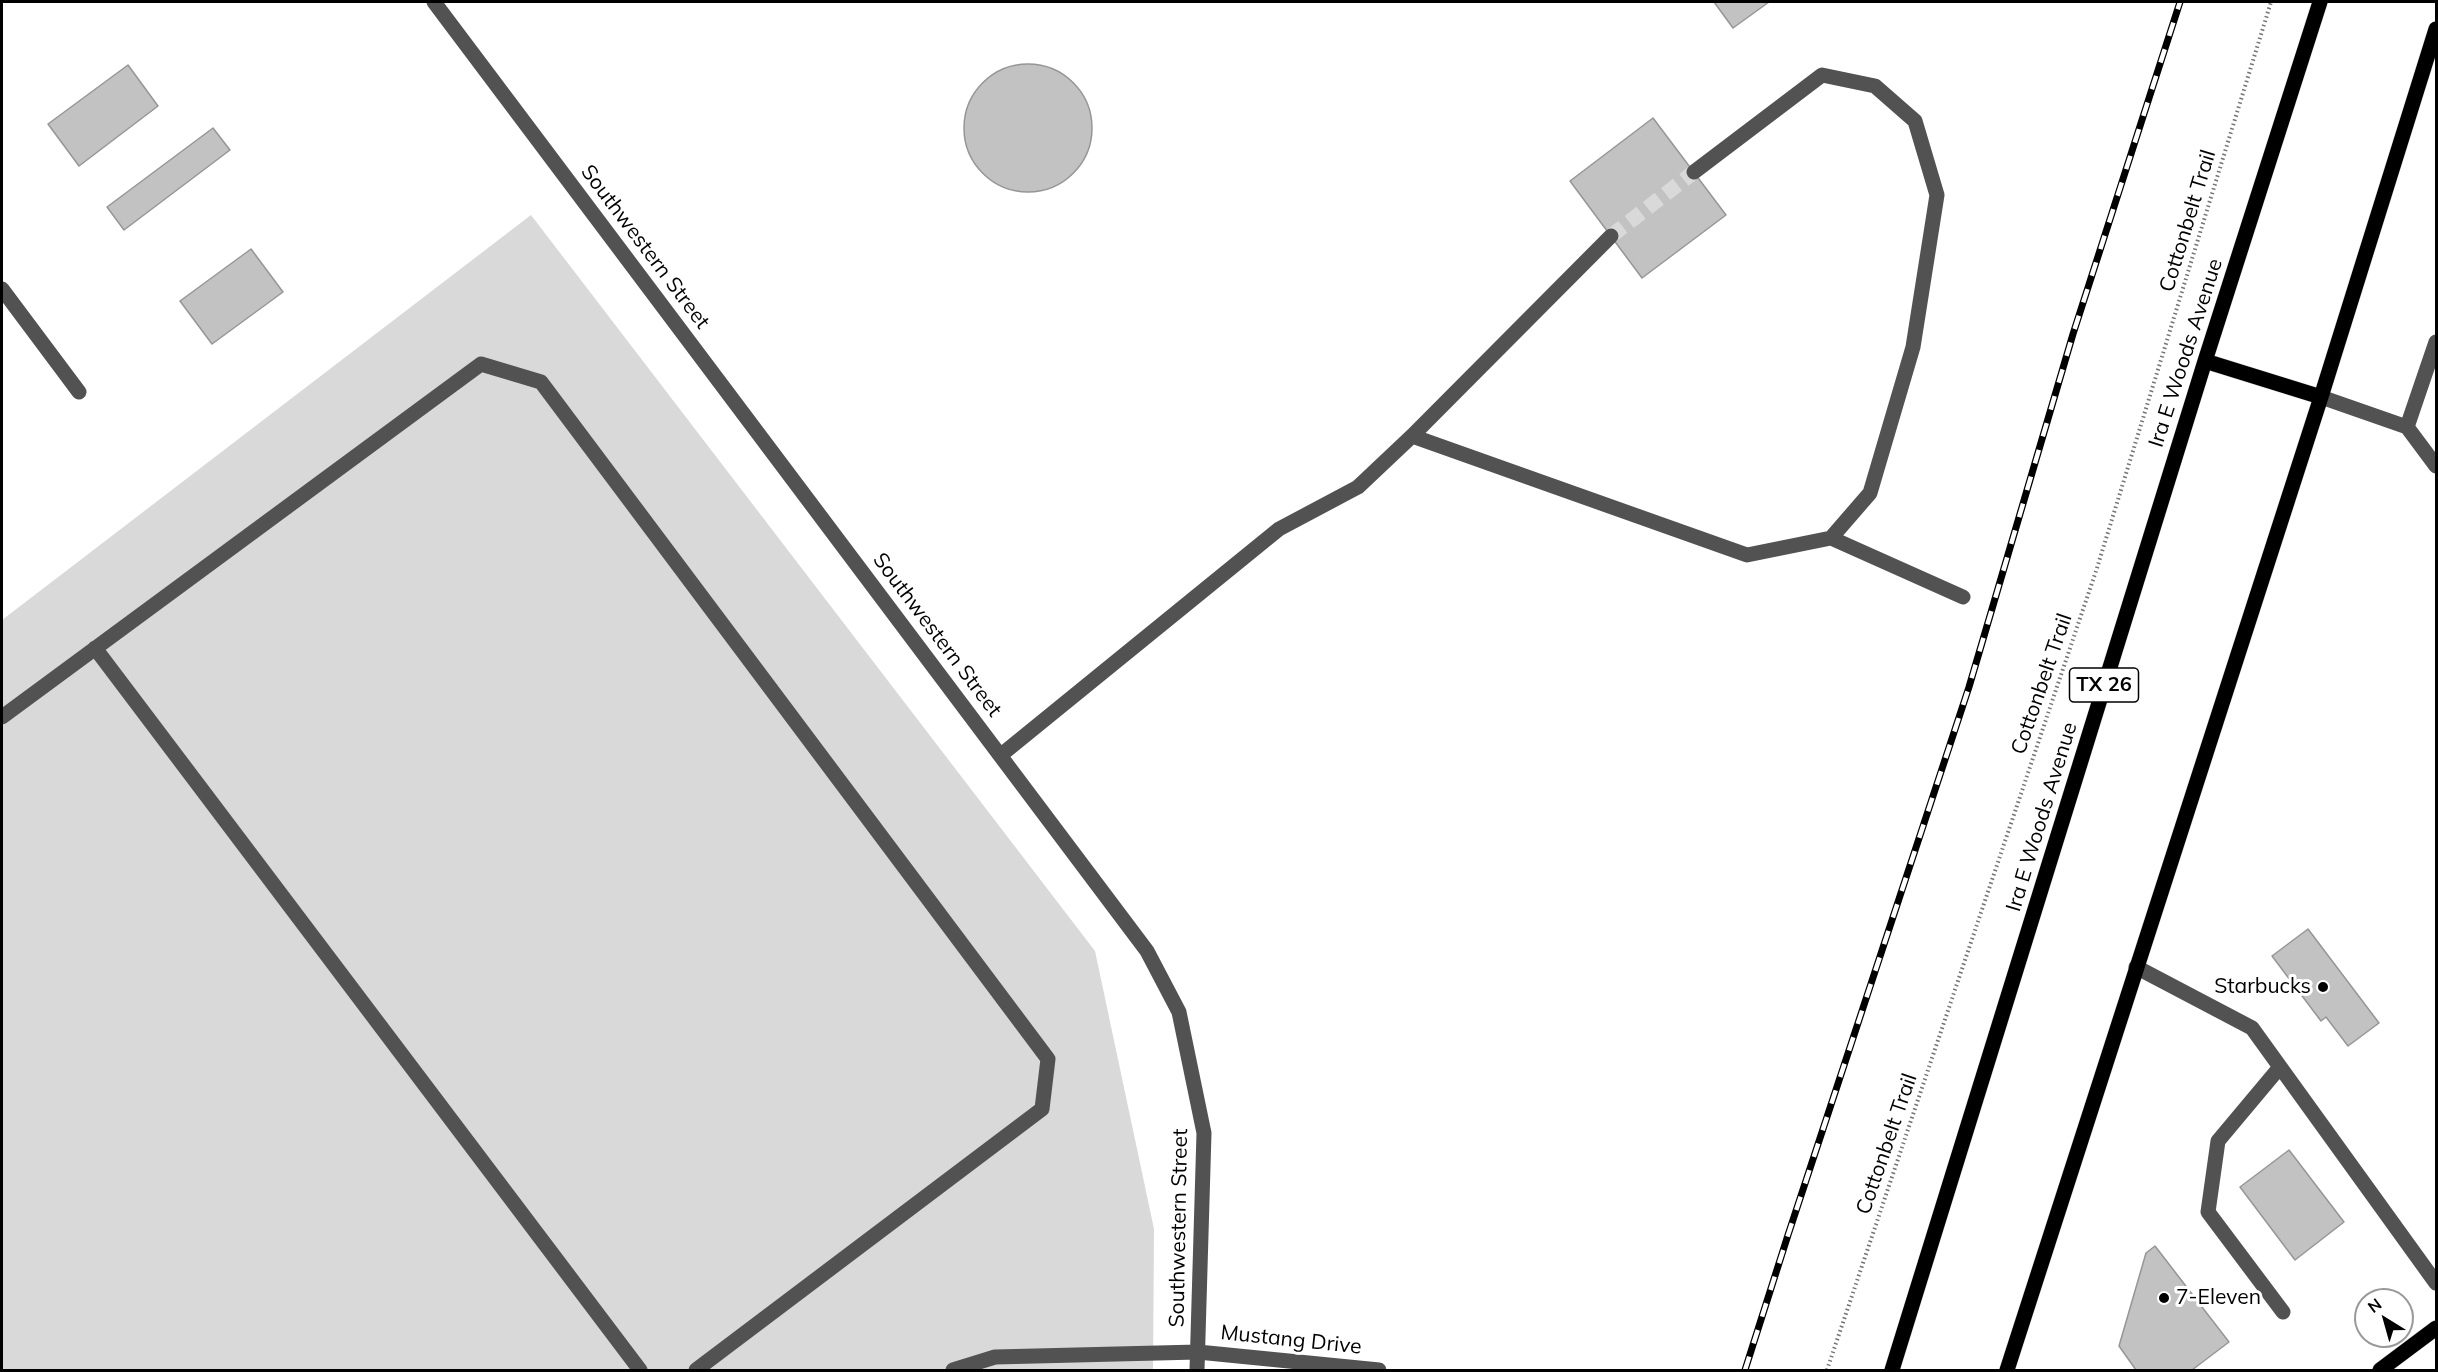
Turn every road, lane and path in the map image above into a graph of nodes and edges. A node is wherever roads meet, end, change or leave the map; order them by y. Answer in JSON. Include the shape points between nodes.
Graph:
{"nodes":[{"id":1,"x":434,"y":2,"type":"edge"},
{"id":2,"x":2271,"y":2,"type":"edge"},
{"id":3,"x":2320,"y":2,"type":"edge"},
{"id":4,"x":2436,"y":29,"type":"edge"},
{"id":5,"x":1694,"y":172,"type":"tunnel mouth"},
{"id":6,"x":1611,"y":236,"type":"tunnel mouth"},
{"id":7,"x":2,"y":289,"type":"edge"},
{"id":8,"x":2436,"y":342,"type":"edge"},
{"id":9,"x":2205,"y":361,"type":"junction"},
{"id":10,"x":79,"y":392,"type":"dead end"},
{"id":11,"x":2321,"y":397,"type":"junction"},
{"id":12,"x":2407,"y":427,"type":"junction"},
{"id":13,"x":1412,"y":436,"type":"junction"},
{"id":14,"x":2436,"y":466,"type":"edge"},
{"id":15,"x":1831,"y":538,"type":"junction"},
{"id":16,"x":1963,"y":597,"type":"dead end"},
{"id":17,"x":95,"y":648,"type":"junction"},
{"id":18,"x":2,"y":717,"type":"edge"},
{"id":19,"x":1001,"y":755,"type":"junction"},
{"id":20,"x":2136,"y":967,"type":"junction"},
{"id":21,"x":2280,"y":1067,"type":"junction"},
{"id":22,"x":2436,"y":1283,"type":"edge"},
{"id":23,"x":2283,"y":1312,"type":"dead end"},
{"id":24,"x":2436,"y":1328,"type":"edge"},
{"id":25,"x":2016,"y":1338,"type":"junction"},
{"id":26,"x":1198,"y":1352,"type":"junction"},
{"id":27,"x":640,"y":1371,"type":"edge"},
{"id":28,"x":696,"y":1371,"type":"edge"},
{"id":29,"x":953,"y":1371,"type":"edge"},
{"id":30,"x":1197,"y":1371,"type":"edge"},
{"id":31,"x":1380,"y":1371,"type":"edge"},
{"id":32,"x":1827,"y":1371,"type":"edge"},
{"id":33,"x":1892,"y":1371,"type":"edge"},
{"id":34,"x":2007,"y":1371,"type":"edge"},
{"id":35,"x":2019,"y":1371,"type":"edge"},
{"id":36,"x":2380,"y":1371,"type":"edge"}],
"edges":[{"from":1,"to":19,"type":"street","name":"Southwestern Street"},
{"from":2,"to":32,"type":"path","name":"Cottonbelt Trail","via":[[2097,568]]},
{"from":3,"to":9,"type":"main road","name":"Ira E Woods Avenue","number":"TX 26"},
{"from":4,"to":11,"type":"main road"},
{"from":5,"to":15,"type":"street","via":[[1822,75],[1875,86],[1915,121],[1937,195],[1913,347],[1870,493]]},
{"from":6,"to":13,"type":"street"},
{"from":7,"to":10,"type":"street"},
{"from":8,"to":12,"type":"street"},
{"from":9,"to":11,"type":"main road"},
{"from":9,"to":33,"type":"main road","name":"Ira E Woods Avenue","number":"TX 26"},
{"from":11,"to":12,"type":"street"},
{"from":11,"to":20,"type":"main road"},
{"from":12,"to":14,"type":"street"},
{"from":13,"to":15,"type":"street","via":[[1747,555]]},
{"from":13,"to":19,"type":"street","via":[[1358,487],[1279,529]]},
{"from":15,"to":16,"type":"street"},
{"from":17,"to":18,"type":"street"},
{"from":17,"to":27,"type":"street"},
{"from":17,"to":28,"type":"street","via":[[481,364],[541,382],[1048,1059],[1042,1109]]},
{"from":19,"to":26,"type":"street","name":"Southwestern Street","via":[[1147,951],[1179,1012],[1204,1133]]},
{"from":20,"to":21,"type":"street","via":[[2252,1028]]},
{"from":20,"to":25,"type":"main road"},
{"from":21,"to":22,"type":"street"},
{"from":21,"to":23,"type":"street","via":[[2218,1141],[2208,1212]]},
{"from":24,"to":36,"type":"main road"},
{"from":25,"to":34,"type":"main road"},
{"from":25,"to":35,"type":"main road"},
{"from":26,"to":29,"type":"street","name":"Mustang Drive","via":[[995,1357]]},
{"from":26,"to":30,"type":"street","name":"Southwestern Street"},
{"from":26,"to":31,"type":"street","name":"Mustang Drive"}]}
